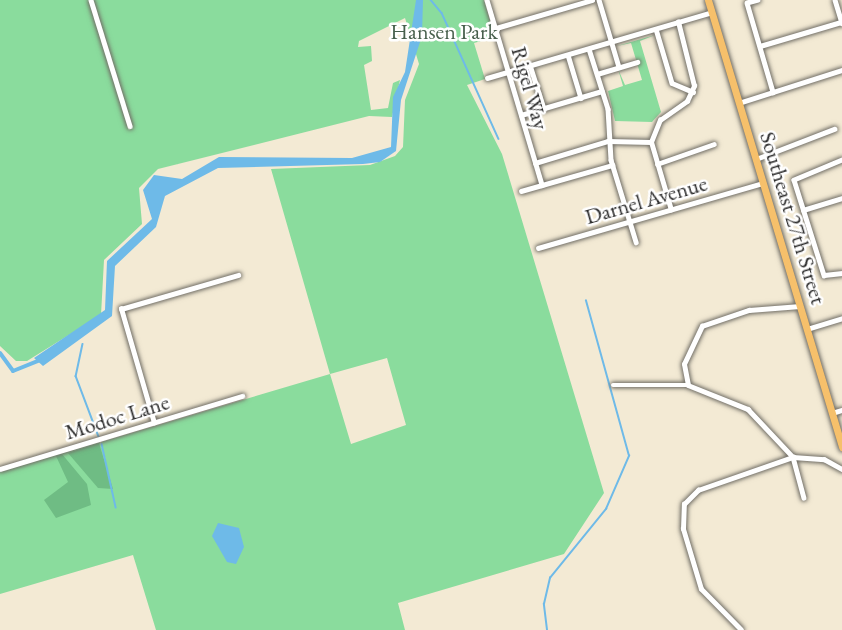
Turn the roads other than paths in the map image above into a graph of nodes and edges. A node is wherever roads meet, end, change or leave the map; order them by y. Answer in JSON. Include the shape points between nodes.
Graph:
{"nodes":[{"id":1,"x":91,"y":0,"type":"edge"},
{"id":2,"x":487,"y":0,"type":"edge"},
{"id":3,"x":592,"y":0,"type":"edge"},
{"id":4,"x":599,"y":0,"type":"edge"},
{"id":5,"x":708,"y":0,"type":"edge"},
{"id":6,"x":758,"y":0,"type":"edge"},
{"id":7,"x":838,"y":3,"type":"edge"},
{"id":8,"x":712,"y":12,"type":"junction"},
{"id":9,"x":678,"y":22,"type":"junction"},
{"id":10,"x":842,"y":22,"type":"edge"},
{"id":11,"x":496,"y":28,"type":"junction"},
{"id":12,"x":656,"y":28,"type":"junction"},
{"id":13,"x":611,"y":41,"type":"junction"},
{"id":14,"x":760,"y":46,"type":"junction"},
{"id":15,"x":589,"y":49,"type":"junction"},
{"id":16,"x":568,"y":55,"type":"junction"},
{"id":17,"x":637,"y":62,"type":"dead end"},
{"id":18,"x":530,"y":65,"type":"junction"},
{"id":19,"x":619,"y":67,"type":"junction"},
{"id":20,"x":842,"y":70,"type":"edge"},
{"id":21,"x":508,"y":72,"type":"junction"},
{"id":22,"x":597,"y":74,"type":"junction"},
{"id":23,"x":487,"y":78,"type":"dead end"},
{"id":24,"x":602,"y":91,"type":"junction"},
{"id":25,"x":693,"y":92,"type":"junction"},
{"id":26,"x":773,"y":92,"type":"junction"},
{"id":27,"x":581,"y":98,"type":"junction"},
{"id":28,"x":740,"y":103,"type":"junction"},
{"id":29,"x":544,"y":109,"type":"junction"},
{"id":30,"x":521,"y":115,"type":"junction"},
{"id":31,"x":130,"y":126,"type":"dead end"},
{"id":32,"x":834,"y":129,"type":"dead end"},
{"id":33,"x":608,"y":141,"type":"junction"},
{"id":34,"x":651,"y":142,"type":"junction"},
{"id":35,"x":714,"y":144,"type":"dead end"},
{"id":36,"x":756,"y":159,"type":"junction"},
{"id":37,"x":842,"y":160,"type":"edge"},
{"id":38,"x":535,"y":163,"type":"junction"},
{"id":39,"x":657,"y":164,"type":"junction"},
{"id":40,"x":612,"y":165,"type":"junction"},
{"id":41,"x":763,"y":183,"type":"junction"},
{"id":42,"x":542,"y":185,"type":"junction"},
{"id":43,"x":521,"y":191,"type":"dead end"},
{"id":44,"x":842,"y":198,"type":"edge"},
{"id":45,"x":671,"y":210,"type":"junction"},
{"id":46,"x":803,"y":210,"type":"junction"},
{"id":47,"x":630,"y":222,"type":"junction"},
{"id":48,"x":636,"y":242,"type":"dead end"},
{"id":49,"x":538,"y":249,"type":"dead end"},
{"id":50,"x":842,"y":273,"type":"edge"},
{"id":51,"x":238,"y":275,"type":"dead end"},
{"id":52,"x":800,"y":306,"type":"junction"},
{"id":53,"x":842,"y":318,"type":"edge"},
{"id":54,"x":807,"y":329,"type":"junction"},
{"id":55,"x":613,"y":384,"type":"dead end"},
{"id":56,"x":688,"y":385,"type":"junction"},
{"id":57,"x":242,"y":396,"type":"dead end"},
{"id":58,"x":842,"y":410,"type":"edge"},
{"id":59,"x":832,"y":413,"type":"junction"},
{"id":60,"x":154,"y":423,"type":"junction"},
{"id":61,"x":842,"y":445,"type":"edge"},
{"id":62,"x":793,"y":457,"type":"junction"},
{"id":63,"x":0,"y":469,"type":"edge"},
{"id":64,"x":842,"y":469,"type":"edge"},
{"id":65,"x":804,"y":498,"type":"dead end"},
{"id":66,"x":741,"y":630,"type":"edge"}],
"edges":[{"from":1,"to":31,"type":"street"},
{"from":2,"to":11,"type":"street","name":"Rigel Way"},
{"from":3,"to":11,"type":"street"},
{"from":4,"to":13,"type":"street"},
{"from":5,"to":8,"type":"main road","name":"Southeast 27th Street"},
{"from":6,"to":14,"type":"street","via":[[747,3]]},
{"from":7,"to":10,"type":"street"},
{"from":8,"to":9,"type":"street"},
{"from":8,"to":28,"type":"main road","name":"Southeast 27th Street"},
{"from":9,"to":12,"type":"street"},
{"from":9,"to":25,"type":"street","via":[[694,75]]},
{"from":10,"to":14,"type":"street"},
{"from":11,"to":21,"type":"street","name":"Rigel Way"},
{"from":12,"to":13,"type":"street"},
{"from":12,"to":25,"type":"street","via":[[672,83]]},
{"from":13,"to":15,"type":"street"},
{"from":13,"to":19,"type":"street"},
{"from":14,"to":26,"type":"street"},
{"from":15,"to":16,"type":"street"},
{"from":15,"to":22,"type":"street"},
{"from":16,"to":18,"type":"street"},
{"from":16,"to":27,"type":"street"},
{"from":17,"to":19,"type":"street"},
{"from":18,"to":21,"type":"street"},
{"from":18,"to":29,"type":"street"},
{"from":19,"to":22,"type":"street"},
{"from":20,"to":26,"type":"street"},
{"from":21,"to":23,"type":"street"},
{"from":21,"to":30,"type":"street","name":"Rigel Way"},
{"from":22,"to":24,"type":"street"},
{"from":24,"to":27,"type":"street"},
{"from":24,"to":33,"type":"street"},
{"from":25,"to":34,"type":"street","via":[[660,120]]},
{"from":26,"to":28,"type":"street"},
{"from":27,"to":29,"type":"street"},
{"from":28,"to":36,"type":"main road","name":"Southeast 27th Street"},
{"from":29,"to":30,"type":"street"},
{"from":30,"to":38,"type":"street","name":"Rigel Way"},
{"from":32,"to":36,"type":"street"},
{"from":33,"to":34,"type":"street"},
{"from":33,"to":38,"type":"street"},
{"from":33,"to":40,"type":"street"},
{"from":34,"to":39,"type":"street"},
{"from":35,"to":39,"type":"street"},
{"from":36,"to":41,"type":"main road","name":"Southeast 27th Street"},
{"from":37,"to":46,"type":"street","via":[[794,177]]},
{"from":38,"to":42,"type":"street","name":"Rigel Way"},
{"from":39,"to":45,"type":"street"},
{"from":40,"to":42,"type":"street"},
{"from":40,"to":47,"type":"street"},
{"from":41,"to":45,"type":"street","name":"Darnel Avenue"},
{"from":41,"to":52,"type":"main road","name":"Southeast 27th Street"},
{"from":42,"to":43,"type":"street"},
{"from":44,"to":46,"type":"street"},
{"from":45,"to":47,"type":"street","name":"Darnel Avenue"},
{"from":46,"to":50,"type":"street","via":[[826,277]]},
{"from":47,"to":48,"type":"street"},
{"from":47,"to":49,"type":"street","name":"Darnel Avenue"},
{"from":51,"to":60,"type":"street","via":[[121,309]]},
{"from":52,"to":54,"type":"main road","name":"Southeast 27th Street"},
{"from":52,"to":56,"type":"street","via":[[749,310],[702,326],[684,364]]},
{"from":53,"to":54,"type":"street"},
{"from":54,"to":59,"type":"main road","name":"Southeast 27th Street"},
{"from":55,"to":56,"type":"street"},
{"from":56,"to":62,"type":"street","via":[[748,410]]},
{"from":57,"to":60,"type":"street","name":"Modoc Lane"},
{"from":58,"to":59,"type":"street"},
{"from":59,"to":61,"type":"main road","name":"Southeast 27th Street"},
{"from":60,"to":63,"type":"street","name":"Modoc Lane"},
{"from":62,"to":64,"type":"street","via":[[824,459]]},
{"from":62,"to":65,"type":"street"},
{"from":62,"to":66,"type":"street","via":[[698,490],[681,512],[703,592]]}]}
